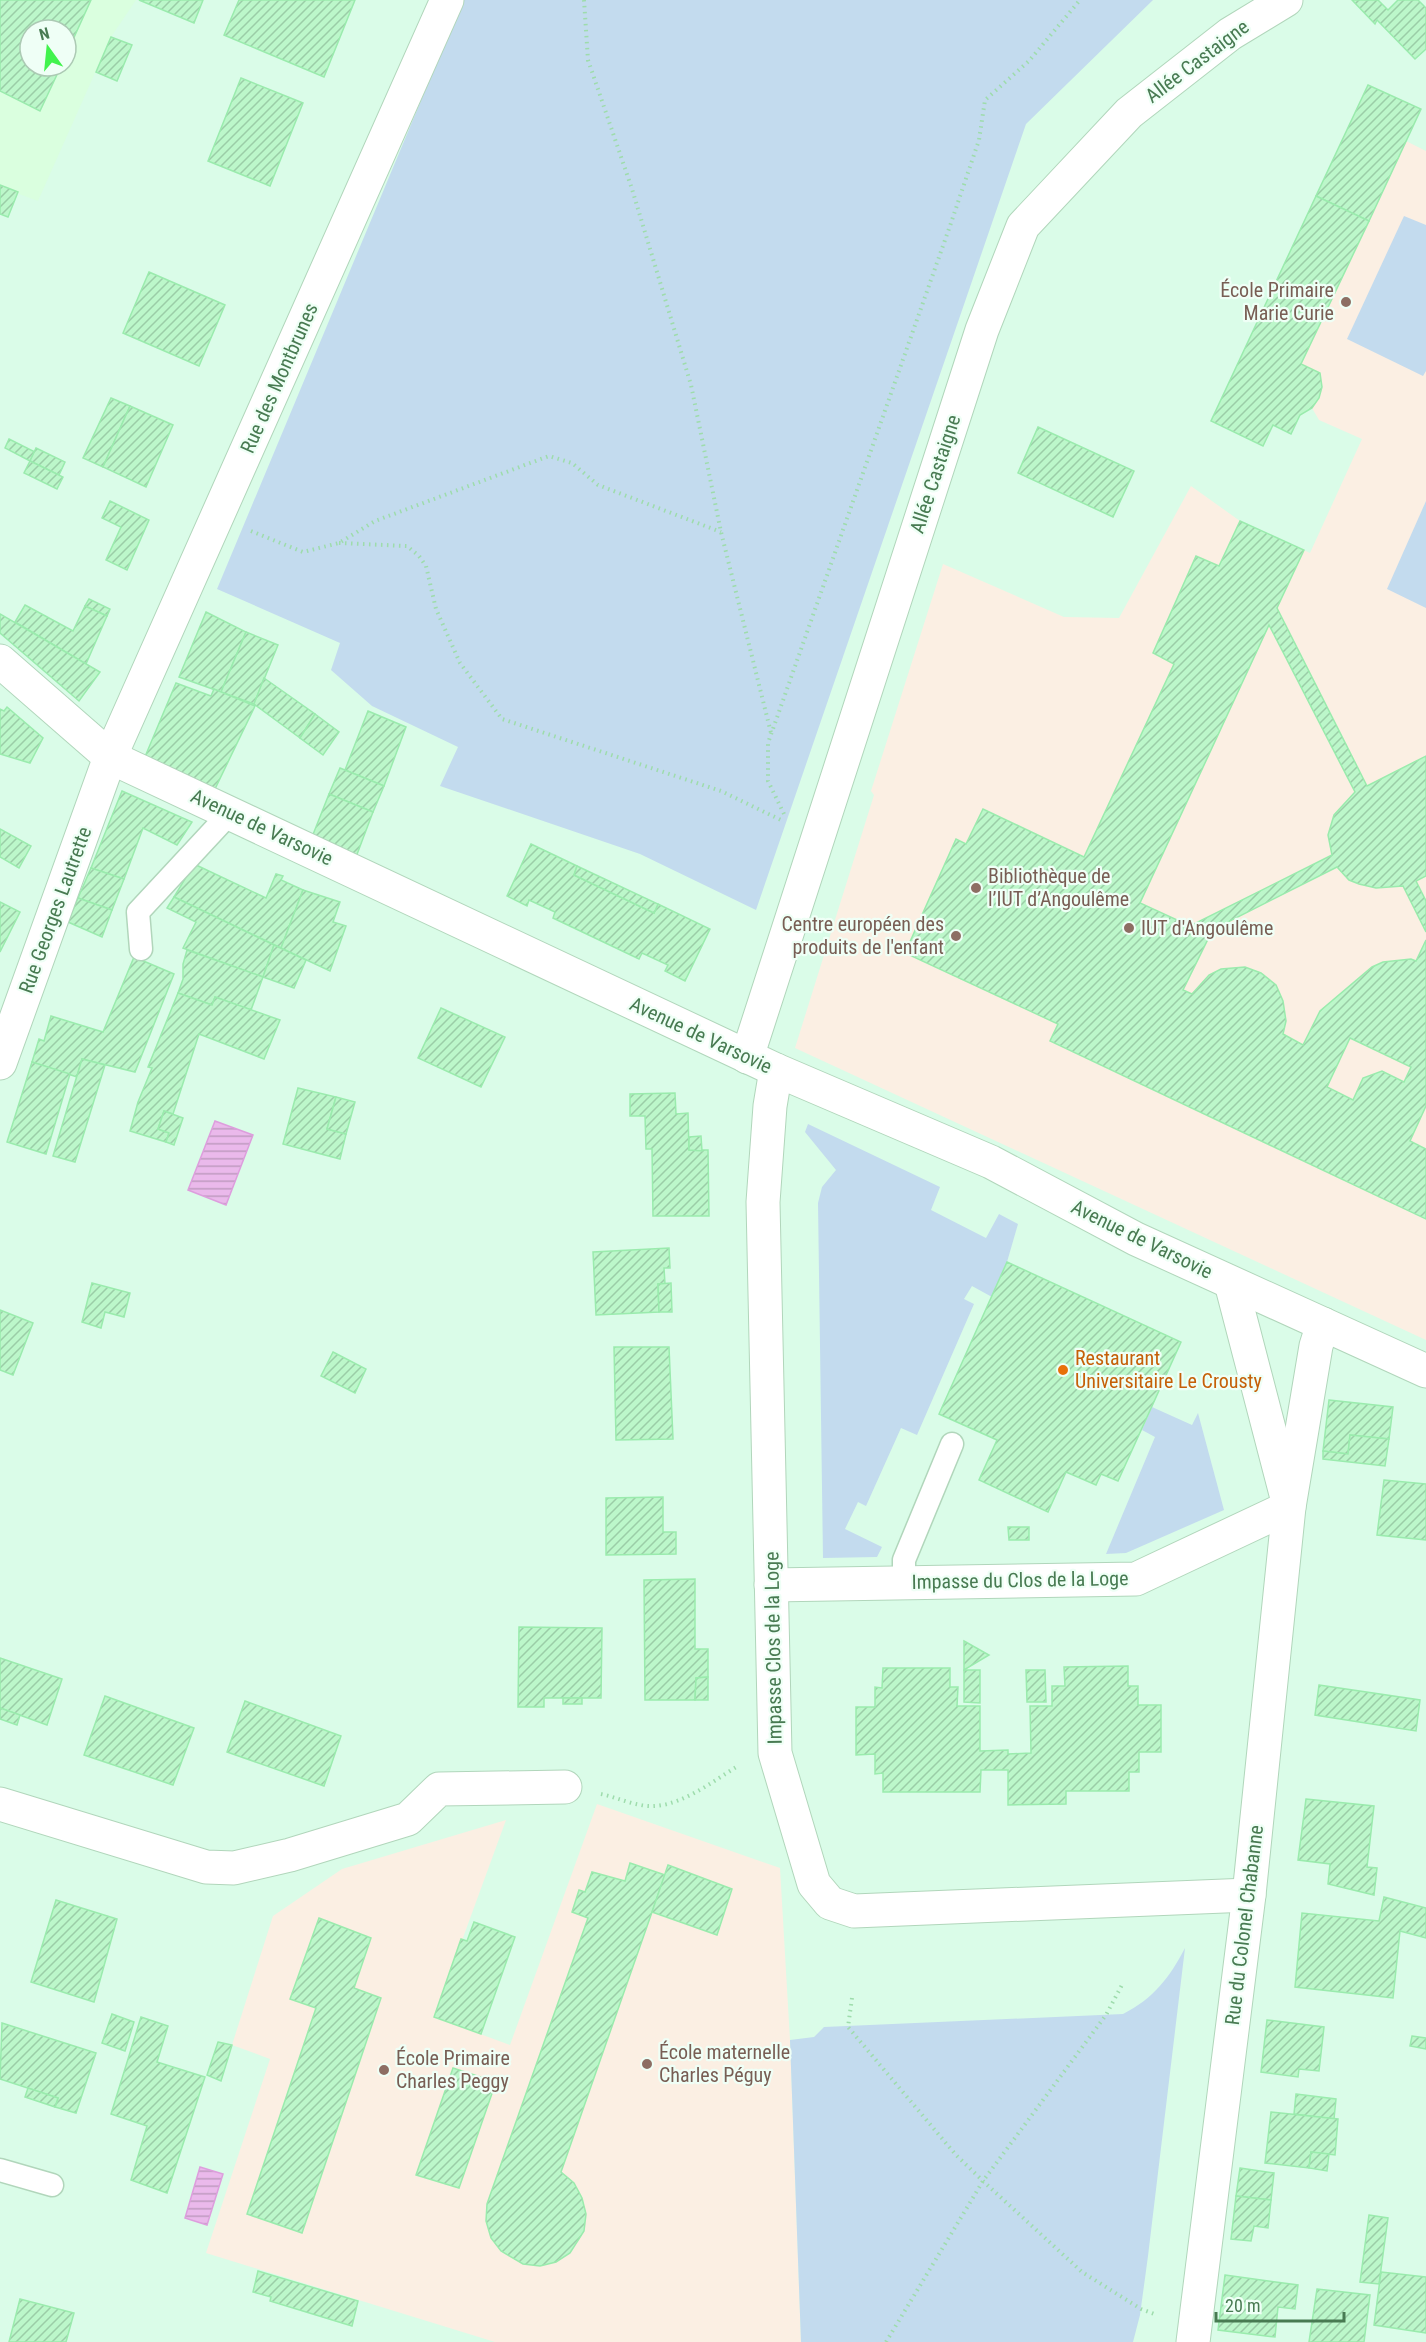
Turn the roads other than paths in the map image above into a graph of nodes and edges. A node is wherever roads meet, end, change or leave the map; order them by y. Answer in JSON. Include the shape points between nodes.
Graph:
{"nodes":[{"id":1,"x":447,"y":0,"type":"edge"},
{"id":2,"x":1286,"y":0,"type":"edge"},
{"id":3,"x":0,"y":661,"type":"edge"},
{"id":4,"x":110,"y":757,"type":"junction"},
{"id":5,"x":230,"y":813,"type":"junction"},
{"id":6,"x":141,"y":949,"type":"dead end"},
{"id":7,"x":0,"y":1063,"type":"edge"},
{"id":8,"x":762,"y":1064,"type":"junction"},
{"id":9,"x":1231,"y":1282,"type":"junction"},
{"id":10,"x":1323,"y":1324,"type":"junction"},
{"id":11,"x":1426,"y":1371,"type":"edge"},
{"id":12,"x":952,"y":1444,"type":"dead end"},
{"id":13,"x":1290,"y":1507,"type":"junction"},
{"id":14,"x":904,"y":1583,"type":"junction"},
{"id":15,"x":771,"y":1585,"type":"junction"},
{"id":16,"x":565,"y":1787,"type":"road end"},
{"id":17,"x":0,"y":1804,"type":"edge"},
{"id":18,"x":1249,"y":1895,"type":"junction"},
{"id":19,"x":0,"y":2170,"type":"edge"},
{"id":20,"x":52,"y":2185,"type":"dead end"},
{"id":21,"x":1194,"y":2336,"type":"edge"}],
"edges":[{"from":1,"to":4,"type":"street","name":"Rue des Montbrunes"},
{"from":2,"to":8,"type":"street","name":"Allée Castaigne","via":[[1230,34],[1129,113],[1023,226],[979,341]]},
{"from":3,"to":4,"type":"street","name":"Avenue de Varsovie"},
{"from":4,"to":5,"type":"street","name":"Avenue de Varsovie"},
{"from":4,"to":7,"type":"street","name":"Rue Georges Lautrette"},
{"from":5,"to":6,"type":"lane","via":[[138,912]]},
{"from":5,"to":8,"type":"street","name":"Avenue de Varsovie"},
{"from":8,"to":9,"type":"street","name":"Avenue de Varsovie","via":[[991,1162],[1136,1239]]},
{"from":8,"to":15,"type":"street","name":"Impasse Clos de la Loge","via":[[770,1106],[763,1202]]},
{"from":9,"to":10,"type":"street","name":"Avenue de Varsovie"},
{"from":9,"to":13,"type":"street","name":"Rue du Colonel Chabanne"},
{"from":10,"to":11,"type":"street","name":"Avenue de Varsovie"},
{"from":10,"to":13,"type":"street","name":"Rue du Colonel Chabanne"},
{"from":12,"to":14,"type":"lane","via":[[904,1560]]},
{"from":13,"to":14,"type":"street","name":"Impasse du Clos de la Loge","via":[[1136,1579]]},
{"from":13,"to":18,"type":"street","name":"Rue du Colonel Chabanne"},
{"from":14,"to":15,"type":"street","name":"Impasse du Clos de la Loge"},
{"from":15,"to":18,"type":"street","name":"Impasse Clos de la Loge","via":[[775,1753],[814,1884],[830,1903],[854,1911]]},
{"from":16,"to":17,"type":"street","via":[[439,1789],[408,1819],[234,1868],[206,1867]]},
{"from":18,"to":21,"type":"street","name":"Rue du Colonel Chabanne"},
{"from":19,"to":20,"type":"lane"}]}
